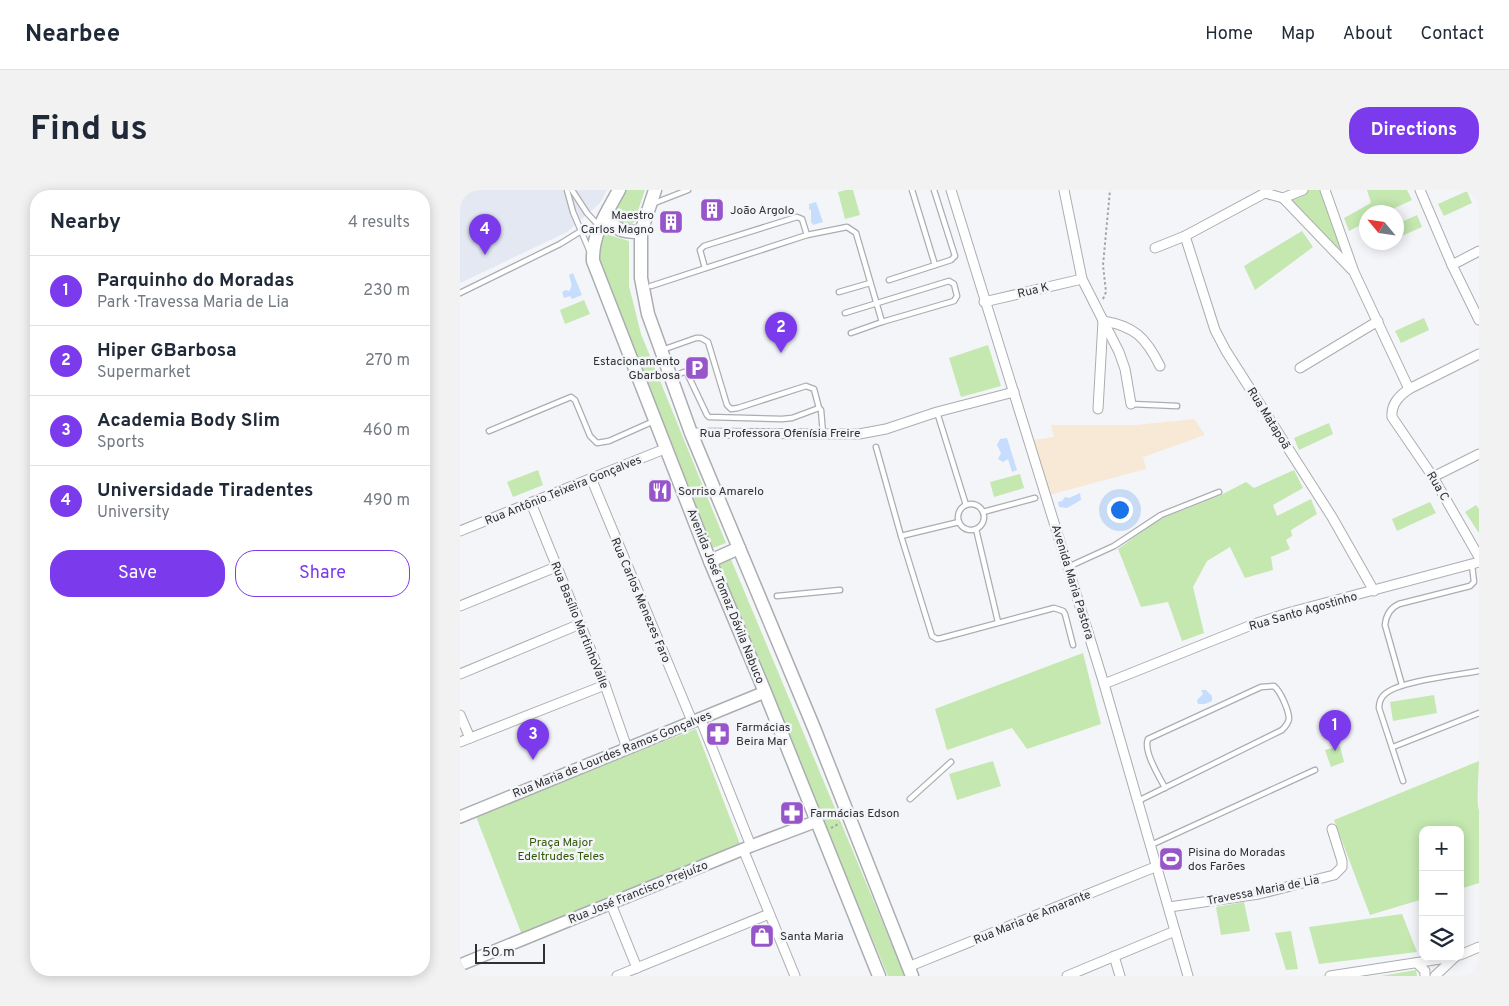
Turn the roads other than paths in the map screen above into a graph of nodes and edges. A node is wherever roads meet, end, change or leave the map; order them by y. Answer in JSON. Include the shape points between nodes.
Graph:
{"nodes":[{"id":1,"x":566,"y":190,"type":"edge"},
{"id":2,"x":572,"y":190,"type":"edge"},
{"id":3,"x":619,"y":190,"type":"edge"},
{"id":4,"x":656,"y":190,"type":"edge"},
{"id":5,"x":688,"y":190,"type":"edge"},
{"id":6,"x":912,"y":190,"type":"edge"},
{"id":7,"x":934,"y":190,"type":"edge"},
{"id":8,"x":951,"y":190,"type":"edge"},
{"id":9,"x":1064,"y":190,"type":"edge"},
{"id":10,"x":1303,"y":190,"type":"edge"},
{"id":11,"x":1325,"y":190,"type":"edge"},
{"id":12,"x":1420,"y":190,"type":"edge"},
{"id":13,"x":1264,"y":191,"type":"edge"},
{"id":14,"x":1283,"y":198,"type":"junction"},
{"id":15,"x":649,"y":206,"type":"junction"},
{"id":16,"x":606,"y":214,"type":"junction"},
{"id":17,"x":599,"y":227,"type":"junction"},
{"id":18,"x":582,"y":231,"type":"junction"},
{"id":19,"x":641,"y":232,"type":"junction"},
{"id":20,"x":807,"y":235,"type":"junction"},
{"id":21,"x":1185,"y":236,"type":"junction"},
{"id":22,"x":1155,"y":248,"type":"dead end"},
{"id":23,"x":1479,"y":251,"type":"edge"},
{"id":24,"x":593,"y":261,"type":"junction"},
{"id":25,"x":935,"y":265,"type":"junction"},
{"id":26,"x":1452,"y":265,"type":"junction"},
{"id":27,"x":706,"y":268,"type":"junction"},
{"id":28,"x":1354,"y":272,"type":"junction"},
{"id":29,"x":1082,"y":279,"type":"junction"},
{"id":30,"x":889,"y":280,"type":"dead end"},
{"id":31,"x":870,"y":282,"type":"junction"},
{"id":32,"x":647,"y":287,"type":"junction"},
{"id":33,"x":460,"y":292,"type":"edge"},
{"id":34,"x":839,"y":292,"type":"dead end"},
{"id":35,"x":984,"y":302,"type":"junction"},
{"id":36,"x":877,"y":304,"type":"junction"},
{"id":37,"x":845,"y":313,"type":"dead end"},
{"id":38,"x":1479,"y":320,"type":"edge"},
{"id":39,"x":1103,"y":321,"type":"junction"},
{"id":40,"x":1378,"y":321,"type":"junction"},
{"id":41,"x":882,"y":322,"type":"junction"},
{"id":42,"x":850,"y":332,"type":"dead end"},
{"id":43,"x":661,"y":350,"type":"junction"},
{"id":44,"x":1479,"y":354,"type":"edge"},
{"id":45,"x":1160,"y":366,"type":"dead end"},
{"id":46,"x":1300,"y":368,"type":"dead end"},
{"id":47,"x":671,"y":378,"type":"junction"},
{"id":48,"x":1409,"y":389,"type":"junction"},
{"id":49,"x":1014,"y":392,"type":"junction"},
{"id":50,"x":1132,"y":404,"type":"joint"},
{"id":51,"x":1177,"y":406,"type":"dead end"},
{"id":52,"x":819,"y":408,"type":"junction"},
{"id":53,"x":1098,"y":409,"type":"dead end"},
{"id":54,"x":937,"y":412,"type":"junction"},
{"id":55,"x":655,"y":421,"type":"junction"},
{"id":56,"x":489,"y":430,"type":"dead end"},
{"id":57,"x":691,"y":433,"type":"junction"},
{"id":58,"x":823,"y":434,"type":"junction"},
{"id":59,"x":876,"y":447,"type":"dead end"},
{"id":60,"x":667,"y":448,"type":"junction"},
{"id":61,"x":1479,"y":454,"type":"edge"},
{"id":62,"x":1433,"y":477,"type":"junction"},
{"id":63,"x":591,"y":478,"type":"junction"},
{"id":64,"x":1219,"y":492,"type":"dead end"},
{"id":65,"x":1035,"y":498,"type":"dead end"},
{"id":66,"x":530,"y":503,"type":"junction"},
{"id":67,"x":966,"y":506,"type":"junction"},
{"id":68,"x":983,"y":512,"type":"junction"},
{"id":69,"x":959,"y":522,"type":"junction"},
{"id":70,"x":976,"y":529,"type":"junction"},
{"id":71,"x":460,"y":532,"type":"edge"},
{"id":72,"x":901,"y":536,"type":"junction"},
{"id":73,"x":739,"y":548,"type":"junction"},
{"id":74,"x":1479,"y":557,"type":"edge"},
{"id":75,"x":710,"y":561,"type":"junction"},
{"id":76,"x":1476,"y":564,"type":"edge"},
{"id":77,"x":556,"y":567,"type":"junction"},
{"id":78,"x":1068,"y":567,"type":"junction"},
{"id":79,"x":840,"y":590,"type":"dead end"},
{"id":80,"x":1374,"y":591,"type":"junction"},
{"id":81,"x":777,"y":596,"type":"dead end"},
{"id":82,"x":460,"y":606,"type":"edge"},
{"id":83,"x":998,"y":622,"type":"junction"},
{"id":84,"x":580,"y":624,"type":"junction"},
{"id":85,"x":1073,"y":645,"type":"dead end"},
{"id":86,"x":1479,"y":671,"type":"edge"},
{"id":87,"x":460,"y":674,"type":"edge"},
{"id":88,"x":1104,"y":684,"type":"junction"},
{"id":89,"x":605,"y":685,"type":"junction"},
{"id":90,"x":1402,"y":685,"type":"junction"},
{"id":91,"x":765,"y":692,"type":"junction"},
{"id":92,"x":1479,"y":713,"type":"edge"},
{"id":93,"x":460,"y":715,"type":"edge"},
{"id":94,"x":696,"y":720,"type":"junction"},
{"id":95,"x":470,"y":738,"type":"junction"},
{"id":96,"x":460,"y":742,"type":"edge"},
{"id":97,"x":1392,"y":747,"type":"junction"},
{"id":98,"x":627,"y":748,"type":"junction"},
{"id":99,"x":951,"y":762,"type":"dead end"},
{"id":100,"x":1315,"y":770,"type":"dead end"},
{"id":101,"x":1403,"y":781,"type":"dead end"},
{"id":102,"x":1165,"y":788,"type":"junction"},
{"id":103,"x":910,"y":799,"type":"dead end"},
{"id":104,"x":1138,"y":801,"type":"junction"},
{"id":105,"x":460,"y":817,"type":"edge"},
{"id":106,"x":820,"y":827,"type":"junction"},
{"id":107,"x":1332,"y":829,"type":"dead end"},
{"id":108,"x":1149,"y":845,"type":"junction"},
{"id":109,"x":747,"y":847,"type":"junction"},
{"id":110,"x":1155,"y":867,"type":"junction"},
{"id":111,"x":611,"y":904,"type":"junction"},
{"id":112,"x":1169,"y":907,"type":"junction"},
{"id":113,"x":769,"y":914,"type":"junction"},
{"id":114,"x":1175,"y":931,"type":"junction"},
{"id":115,"x":1479,"y":947,"type":"edge"},
{"id":116,"x":1464,"y":953,"type":"edge"},
{"id":117,"x":1114,"y":956,"type":"junction"},
{"id":118,"x":1429,"y":961,"type":"edge"},
{"id":119,"x":1450,"y":961,"type":"edge"},
{"id":120,"x":1417,"y":963,"type":"junction"},
{"id":121,"x":460,"y":965,"type":"edge"},
{"id":122,"x":637,"y":968,"type":"junction"},
{"id":123,"x":910,"y":971,"type":"edge"},
{"id":124,"x":617,"y":976,"type":"edge"},
{"id":125,"x":794,"y":976,"type":"edge"},
{"id":126,"x":880,"y":976,"type":"edge"},
{"id":127,"x":1067,"y":976,"type":"edge"},
{"id":128,"x":1120,"y":976,"type":"edge"},
{"id":129,"x":1188,"y":976,"type":"edge"},
{"id":130,"x":1330,"y":976,"type":"edge"},
{"id":131,"x":1425,"y":976,"type":"edge"},
{"id":132,"x":1435,"y":976,"type":"edge"}],
"edges":[{"from":1,"to":18,"type":"lane"},
{"from":2,"to":17,"type":"lane"},
{"from":3,"to":16,"type":"main road","name":"Avenida José Tomaz Dávila Nabuco"},
{"from":4,"to":15,"type":"main road"},
{"from":5,"to":15,"type":"lane"},
{"from":6,"to":25,"type":"lane"},
{"from":7,"to":25,"type":"lane","via":[[955,253],[951,260]]},
{"from":8,"to":35,"type":"street","name":"Avenida Maria Pastora"},
{"from":9,"to":29,"type":"street"},
{"from":10,"to":14,"type":"street"},
{"from":11,"to":28,"type":"street"},
{"from":12,"to":26,"type":"street"},
{"from":13,"to":14,"type":"street"},
{"from":13,"to":21,"type":"street"},
{"from":14,"to":28,"type":"street"},
{"from":15,"to":19,"type":"main road"},
{"from":16,"to":17,"type":"main road","name":"Avenida José Tomaz Dávila Nabuco"},
{"from":16,"to":19,"type":"main road","via":[[618,229]]},
{"from":17,"to":24,"type":"main road","name":"Avenida José Tomaz Dávila Nabuco"},
{"from":18,"to":24,"type":"lane"},
{"from":18,"to":33,"type":"lane"},
{"from":19,"to":32,"type":"main road","via":[[641,278]]},
{"from":20,"to":27,"type":"lane"},
{"from":20,"to":27,"type":"lane","via":[[802,219],[797,217],[713,243],[701,248]]},
{"from":20,"to":31,"type":"lane","via":[[847,227],[852,229],[856,233]]},
{"from":21,"to":22,"type":"street"},
{"from":21,"to":80,"type":"street","name":"Rua Matapoã","via":[[1215,330],[1226,351],[1332,517]]},
{"from":23,"to":26,"type":"street"},
{"from":24,"to":55,"type":"main road","name":"Avenida José Tomaz Dávila Nabuco"},
{"from":25,"to":30,"type":"lane"},
{"from":26,"to":38,"type":"street"},
{"from":27,"to":32,"type":"lane"},
{"from":28,"to":40,"type":"street"},
{"from":29,"to":35,"type":"street","name":"Rua K"},
{"from":29,"to":39,"type":"street"},
{"from":31,"to":34,"type":"lane"},
{"from":31,"to":36,"type":"lane"},
{"from":32,"to":43,"type":"main road","via":[[648,314]]},
{"from":35,"to":49,"type":"street","name":"Avenida Maria Pastora"},
{"from":36,"to":37,"type":"lane"},
{"from":36,"to":41,"type":"lane"},
{"from":36,"to":41,"type":"lane","via":[[949,281],[954,284],[957,296],[954,301]]},
{"from":39,"to":45,"type":"street","via":[[1122,324],[1138,334]]},
{"from":39,"to":50,"type":"street","via":[[1125,369]]},
{"from":39,"to":53,"type":"street"},
{"from":40,"to":46,"type":"street"},
{"from":40,"to":48,"type":"street"},
{"from":41,"to":42,"type":"lane"},
{"from":43,"to":47,"type":"main road"},
{"from":43,"to":52,"type":"lane","via":[[696,338],[708,342],[731,409],[806,386],[814,389]]},
{"from":44,"to":48,"type":"street"},
{"from":47,"to":52,"type":"lane","via":[[687,373],[706,415],[710,417],[792,418]]},
{"from":47,"to":57,"type":"main road"},
{"from":48,"to":62,"type":"street","name":"Rua C","via":[[1395,401],[1392,417]]},
{"from":49,"to":54,"type":"street","name":"Rua Professora Ofenísia Freire"},
{"from":49,"to":78,"type":"street","name":"Avenida Maria Pastora"},
{"from":50,"to":51,"type":"lane"},
{"from":52,"to":58,"type":"lane"},
{"from":54,"to":58,"type":"street","name":"Rua Professora Ofenísia Freire","via":[[886,429],[859,434]]},
{"from":54,"to":67,"type":"lane"},
{"from":55,"to":56,"type":"lane","via":[[602,444],[596,443],[571,397]]},
{"from":55,"to":60,"type":"main road","name":"Avenida José Tomaz Dávila Nabuco"},
{"from":57,"to":58,"type":"street","name":"Rua Professora Ofenísia Freire"},
{"from":57,"to":73,"type":"main road"},
{"from":59,"to":72,"type":"lane"},
{"from":60,"to":63,"type":"street","name":"Rua Antônio Teixeira Gonçalves"},
{"from":60,"to":75,"type":"main road","name":"Avenida José Tomaz Dávila Nabuco"},
{"from":61,"to":62,"type":"street"},
{"from":62,"to":74,"type":"street","name":"Rua C"},
{"from":63,"to":66,"type":"street","name":"Rua Antônio Teixeira Gonçalves"},
{"from":63,"to":94,"type":"street","name":"Rua Carlos Menezes Faro"},
{"from":64,"to":78,"type":"lane","via":[[1161,516],[1114,546]]},
{"from":65,"to":68,"type":"lane"},
{"from":66,"to":71,"type":"street","name":"Rua Antônio Teixeira Gonçalves"},
{"from":66,"to":77,"type":"street","name":"Rua Basílio MartinhoValle"},
{"from":67,"to":68,"type":"lane","via":[[976,505]]},
{"from":67,"to":69,"type":"lane","via":[[959,513]]},
{"from":68,"to":70,"type":"lane","via":[[983,522]]},
{"from":69,"to":70,"type":"lane","via":[[966,529]]},
{"from":69,"to":72,"type":"lane"},
{"from":70,"to":83,"type":"lane"},
{"from":72,"to":83,"type":"lane","via":[[932,636],[942,638]]},
{"from":73,"to":75,"type":"main road"},
{"from":73,"to":123,"type":"main road"},
{"from":75,"to":91,"type":"main road","name":"Avenida José Tomaz Dávila Nabuco"},
{"from":76,"to":80,"type":"street","name":"Rua Santo Agostinho"},
{"from":76,"to":90,"type":"lane","via":[[1474,582],[1470,586],[1399,604],[1388,612],[1385,625]]},
{"from":77,"to":82,"type":"street"},
{"from":77,"to":84,"type":"street","name":"Rua Basílio MartinhoValle"},
{"from":78,"to":88,"type":"street","name":"Avenida Maria Pastora"},
{"from":79,"to":81,"type":"lane"},
{"from":80,"to":88,"type":"street","name":"Rua Santo Agostinho","via":[[1254,624]]},
{"from":83,"to":85,"type":"lane","via":[[1059,608],[1065,614]]},
{"from":84,"to":87,"type":"street"},
{"from":84,"to":89,"type":"street","name":"Rua Basílio MartinhoValle"},
{"from":86,"to":90,"type":"lane"},
{"from":88,"to":104,"type":"street","name":"Avenida Maria Pastora"},
{"from":89,"to":95,"type":"street"},
{"from":89,"to":98,"type":"street","name":"Rua Basílio MartinhoValle"},
{"from":90,"to":97,"type":"lane","via":[[1386,692],[1379,702]]},
{"from":91,"to":94,"type":"street","name":"Rua Maria de Lourdes Ramos Gonçalves"},
{"from":91,"to":106,"type":"main road","name":"Avenida José Tomaz Dávila Nabuco"},
{"from":92,"to":97,"type":"lane"},
{"from":93,"to":95,"type":"street"},
{"from":94,"to":98,"type":"street","name":"Rua Maria de Lourdes Ramos Gonçalves"},
{"from":94,"to":109,"type":"street","name":"Rua Carlos Menezes Faro"},
{"from":95,"to":96,"type":"street"},
{"from":97,"to":101,"type":"lane"},
{"from":98,"to":105,"type":"street","name":"Rua Maria de Lourdes Ramos Gonçalves"},
{"from":99,"to":103,"type":"lane"},
{"from":100,"to":108,"type":"lane"},
{"from":102,"to":102,"type":"lane","via":[[1282,730],[1289,719],[1279,690],[1274,686],[1262,687],[1148,739],[1147,750]]},
{"from":102,"to":104,"type":"lane"},
{"from":104,"to":108,"type":"street","name":"Avenida Maria Pastora"},
{"from":106,"to":109,"type":"street","name":"Rua José Francisco Prejuízo"},
{"from":106,"to":126,"type":"main road","name":"Avenida José Tomaz Dávila Nabuco"},
{"from":107,"to":112,"type":"street","name":"Travessa Maria de Lia","via":[[1342,861],[1342,867],[1334,875],[1259,894]]},
{"from":108,"to":110,"type":"street","name":"Avenida Maria Pastora"},
{"from":109,"to":111,"type":"street","name":"Rua José Francisco Prejuízo"},
{"from":109,"to":113,"type":"street","name":"Rua Carlos Menezes Faro"},
{"from":110,"to":112,"type":"street","name":"Avenida Maria Pastora"},
{"from":110,"to":123,"type":"street","name":"Rua Maria de Amarante"},
{"from":111,"to":121,"type":"street","name":"Rua José Francisco Prejuízo"},
{"from":111,"to":122,"type":"street"},
{"from":112,"to":114,"type":"street","name":"Avenida Maria Pastora"},
{"from":113,"to":122,"type":"street"},
{"from":113,"to":125,"type":"street","name":"Rua Carlos Menezes Faro"},
{"from":114,"to":117,"type":"street"},
{"from":114,"to":129,"type":"street","name":"Avenida Maria Pastora"},
{"from":115,"to":116,"type":"street"},
{"from":117,"to":127,"type":"street"},
{"from":117,"to":128,"type":"street"},
{"from":118,"to":120,"type":"street"},
{"from":119,"to":132,"type":"street"},
{"from":120,"to":130,"type":"street"},
{"from":120,"to":131,"type":"street","via":[[1425,971]]},
{"from":122,"to":124,"type":"street"}]}
